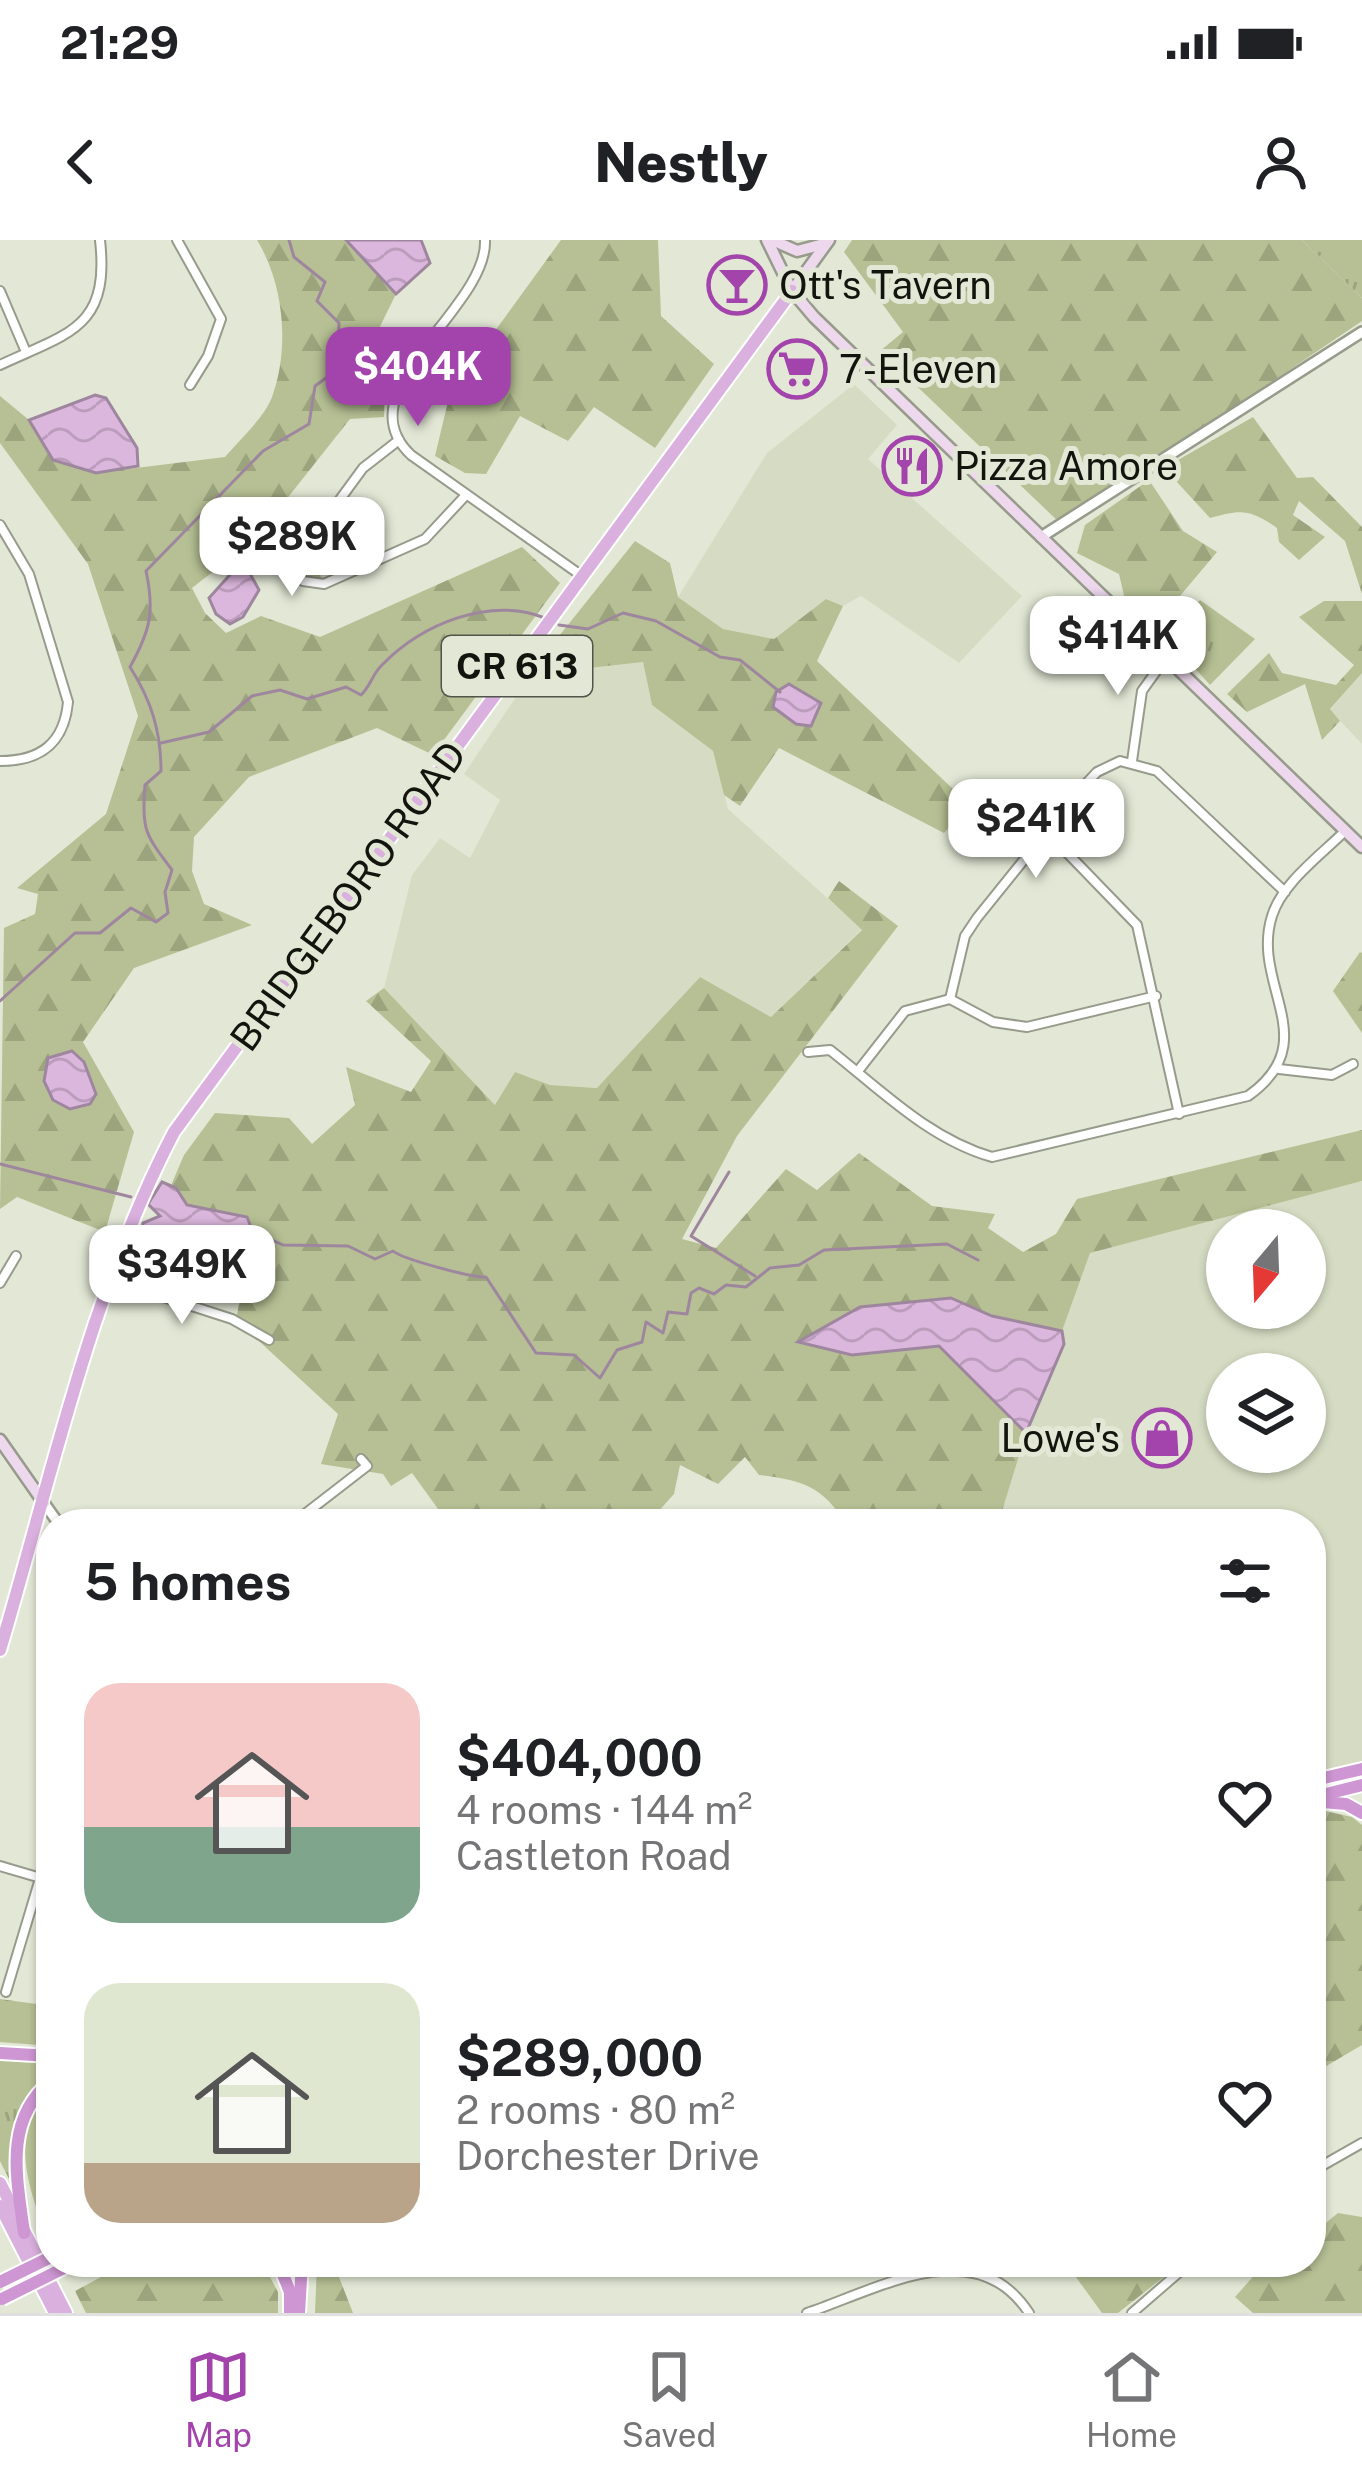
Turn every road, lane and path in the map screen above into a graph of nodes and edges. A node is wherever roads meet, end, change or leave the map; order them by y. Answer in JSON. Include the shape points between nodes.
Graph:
{"nodes":[{"id":1,"x":100,"y":240,"type":"edge"},
{"id":2,"x":177,"y":240,"type":"edge"},
{"id":3,"x":485,"y":240,"type":"edge"},
{"id":4,"x":770,"y":240,"type":"edge"},
{"id":5,"x":828,"y":241,"type":"edge"},
{"id":6,"x":0,"y":291,"type":"edge"},
{"id":7,"x":793,"y":291,"type":"junction"},
{"id":8,"x":1362,"y":332,"type":"edge"},
{"id":9,"x":26,"y":352,"type":"junction"},
{"id":10,"x":0,"y":364,"type":"edge"},
{"id":11,"x":190,"y":385,"type":"dead end"},
{"id":12,"x":399,"y":440,"type":"junction"},
{"id":13,"x":466,"y":495,"type":"junction"},
{"id":14,"x":323,"y":522,"type":"junction"},
{"id":15,"x":0,"y":525,"type":"edge"},
{"id":16,"x":1041,"y":537,"type":"junction"},
{"id":17,"x":371,"y":561,"type":"junction"},
{"id":18,"x":583,"y":577,"type":"junction"},
{"id":19,"x":1165,"y":659,"type":"junction"},
{"id":20,"x":0,"y":761,"type":"edge"},
{"id":21,"x":1132,"y":761,"type":"junction"},
{"id":22,"x":1345,"y":831,"type":"junction"},
{"id":23,"x":1048,"y":832,"type":"junction"},
{"id":24,"x":1362,"y":847,"type":"edge"},
{"id":25,"x":1285,"y":892,"type":"junction"},
{"id":26,"x":1156,"y":996,"type":"junction"},
{"id":27,"x":950,"y":999,"type":"junction"},
{"id":28,"x":808,"y":1052,"type":"dead end"},
{"id":29,"x":1353,"y":1064,"type":"dead end"},
{"id":30,"x":1279,"y":1069,"type":"junction"},
{"id":31,"x":857,"y":1072,"type":"junction"},
{"id":32,"x":1180,"y":1114,"type":"junction"},
{"id":33,"x":16,"y":1256,"type":"dead end"},
{"id":34,"x":110,"y":1280,"type":"junction"},
{"id":35,"x":0,"y":1282,"type":"edge"},
{"id":36,"x":269,"y":1340,"type":"dead end"},
{"id":37,"x":0,"y":1440,"type":"edge"},
{"id":38,"x":364,"y":1462,"type":"dead end"},
{"id":39,"x":44,"y":1503,"type":"junction"},
{"id":40,"x":42,"y":1509,"type":"edge"},
{"id":41,"x":48,"y":1509,"type":"edge"},
{"id":42,"x":309,"y":1509,"type":"edge"},
{"id":43,"x":36,"y":1525,"type":"edge"},
{"id":44,"x":6,"y":1608,"type":"edge"},
{"id":45,"x":0,"y":1650,"type":"edge"},
{"id":46,"x":1362,"y":1769,"type":"edge"},
{"id":47,"x":1326,"y":1777,"type":"edge"},
{"id":48,"x":1362,"y":1785,"type":"edge"},
{"id":49,"x":1326,"y":1796,"type":"edge"},
{"id":50,"x":1326,"y":1802,"type":"edge"},
{"id":51,"x":1362,"y":1813,"type":"edge"},
{"id":52,"x":0,"y":1866,"type":"edge"},
{"id":53,"x":36,"y":1877,"type":"edge"},
{"id":54,"x":36,"y":1908,"type":"edge"},
{"id":55,"x":6,"y":1993,"type":"dead end"},
{"id":56,"x":0,"y":2053,"type":"edge"},
{"id":57,"x":36,"y":2055,"type":"edge"},
{"id":58,"x":36,"y":2097,"type":"edge"},
{"id":59,"x":1362,"y":2143,"type":"edge"},
{"id":60,"x":1326,"y":2163,"type":"edge"},
{"id":61,"x":0,"y":2183,"type":"edge"},
{"id":62,"x":0,"y":2206,"type":"edge"},
{"id":63,"x":24,"y":2233,"type":"junction"},
{"id":64,"x":36,"y":2256,"type":"edge"},
{"id":65,"x":36,"y":2264,"type":"edge"},
{"id":66,"x":36,"y":2276,"type":"edge"},
{"id":67,"x":36,"y":2277,"type":"edge"},
{"id":68,"x":46,"y":2277,"type":"edge"},
{"id":69,"x":47,"y":2277,"type":"edge"},
{"id":70,"x":284,"y":2277,"type":"edge"},
{"id":71,"x":300,"y":2277,"type":"edge"},
{"id":72,"x":917,"y":2277,"type":"edge"},
{"id":73,"x":991,"y":2277,"type":"edge"},
{"id":74,"x":1174,"y":2277,"type":"edge"},
{"id":75,"x":0,"y":2282,"type":"edge"},
{"id":76,"x":1,"y":2299,"type":"edge"},
{"id":77,"x":55,"y":2313,"type":"edge"},
{"id":78,"x":66,"y":2313,"type":"edge"},
{"id":79,"x":295,"y":2313,"type":"edge"},
{"id":80,"x":807,"y":2313,"type":"edge"},
{"id":81,"x":1029,"y":2313,"type":"edge"},
{"id":82,"x":1132,"y":2313,"type":"edge"}],
"edges":[{"from":1,"to":9,"type":"street","via":[[94,307],[79,329]]},
{"from":2,"to":11,"type":"street","via":[[221,319]]},
{"from":3,"to":12,"type":"street","via":[[468,289],[398,388],[392,414]]},
{"from":4,"to":5,"type":"main road","via":[[797,251]]},
{"from":4,"to":7,"type":"main road"},
{"from":5,"to":7,"type":"main road","name":"BRIDGEBORO ROAD","number":"CR 613"},
{"from":6,"to":9,"type":"street"},
{"from":7,"to":16,"type":"main road"},
{"from":7,"to":18,"type":"main road","name":"BRIDGEBORO ROAD","number":"CR 613"},
{"from":8,"to":16,"type":"street"},
{"from":9,"to":10,"type":"street"},
{"from":12,"to":13,"type":"street"},
{"from":12,"to":14,"type":"street","via":[[368,462]]},
{"from":13,"to":17,"type":"street","via":[[433,535]]},
{"from":13,"to":18,"type":"street"},
{"from":14,"to":17,"type":"street"},
{"from":14,"to":17,"type":"street","via":[[296,562],[304,581],[320,585]]},
{"from":15,"to":20,"type":"street","via":[[29,574],[68,702],[49,749]]},
{"from":16,"to":19,"type":"main road"},
{"from":18,"to":34,"type":"main road","name":"BRIDGEBORO ROAD","number":"CR 613","via":[[174,1132]]},
{"from":19,"to":21,"type":"street","via":[[1142,691]]},
{"from":19,"to":22,"type":"main road"},
{"from":21,"to":23,"type":"street","via":[[1097,772]]},
{"from":21,"to":25,"type":"street","via":[[1156,771]]},
{"from":22,"to":24,"type":"main road"},
{"from":22,"to":25,"type":"street"},
{"from":23,"to":26,"type":"street","via":[[1137,925]]},
{"from":23,"to":27,"type":"street","via":[[965,936]]},
{"from":25,"to":30,"type":"street","via":[[1267,933],[1285,1037]]},
{"from":26,"to":27,"type":"street","via":[[1027,1027],[993,1022]]},
{"from":26,"to":32,"type":"street"},
{"from":27,"to":31,"type":"street","via":[[905,1012]]},
{"from":28,"to":31,"type":"street","via":[[830,1050]]},
{"from":29,"to":30,"type":"street","via":[[1332,1075]]},
{"from":30,"to":32,"type":"street","via":[[1248,1096]]},
{"from":31,"to":32,"type":"street","via":[[958,1147],[992,1157]]},
{"from":33,"to":35,"type":"street"},
{"from":34,"to":36,"type":"street","via":[[232,1319]]},
{"from":34,"to":39,"type":"main road","number":"CR 613"},
{"from":37,"to":39,"type":"main road"},
{"from":38,"to":42,"type":"street"},
{"from":39,"to":40,"type":"main road","number":"CR 613"},
{"from":39,"to":41,"type":"street"},
{"from":43,"to":44,"type":"main road","number":"CR 613"},
{"from":44,"to":45,"type":"main road","number":"CR 613"},
{"from":46,"to":47,"type":"highway"},
{"from":48,"to":49,"type":"highway"},
{"from":50,"to":51,"type":"highway"},
{"from":52,"to":53,"type":"street"},
{"from":54,"to":55,"type":"street"},
{"from":56,"to":57,"type":"highway"},
{"from":58,"to":63,"type":"highway","via":[[17,2137]]},
{"from":59,"to":60,"type":"street"},
{"from":61,"to":63,"type":"main road"},
{"from":62,"to":66,"type":"main road"},
{"from":63,"to":64,"type":"main road"},
{"from":65,"to":75,"type":"highway","bridge":true},
{"from":67,"to":77,"type":"main road"},
{"from":68,"to":76,"type":"highway","bridge":true},
{"from":69,"to":78,"type":"main road"},
{"from":70,"to":79,"type":"highway"},
{"from":71,"to":79,"type":"highway"},
{"from":72,"to":80,"type":"street"},
{"from":73,"to":81,"type":"street"},
{"from":74,"to":82,"type":"street"}]}
